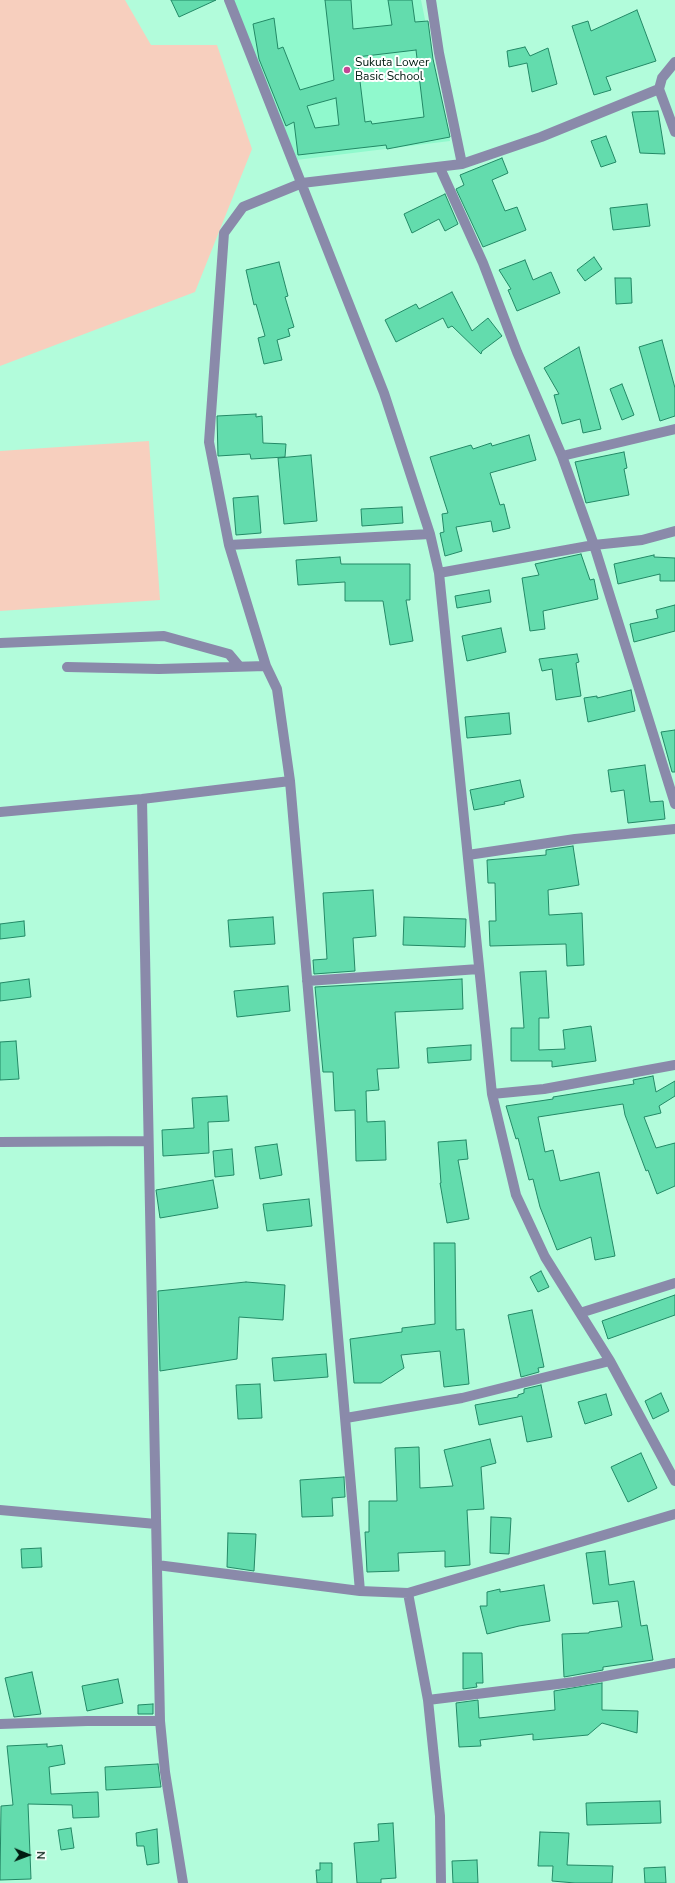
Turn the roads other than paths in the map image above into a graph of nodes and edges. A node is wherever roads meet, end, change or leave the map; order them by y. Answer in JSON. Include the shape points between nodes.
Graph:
{"nodes":[{"id":1,"x":229,"y":0,"type":"edge"},
{"id":2,"x":431,"y":0,"type":"edge"},
{"id":3,"x":675,"y":62,"type":"edge"},
{"id":4,"x":660,"y":89,"type":"junction"},
{"id":5,"x":675,"y":132,"type":"edge"},
{"id":6,"x":462,"y":164,"type":"junction"},
{"id":7,"x":440,"y":168,"type":"junction"},
{"id":8,"x":302,"y":183,"type":"junction"},
{"id":9,"x":675,"y":429,"type":"edge"},
{"id":10,"x":562,"y":456,"type":"junction"},
{"id":11,"x":675,"y":531,"type":"edge"},
{"id":12,"x":430,"y":534,"type":"junction"},
{"id":13,"x":229,"y":545,"type":"junction"},
{"id":14,"x":594,"y":545,"type":"junction"},
{"id":15,"x":439,"y":573,"type":"junction"},
{"id":16,"x":0,"y":643,"type":"edge"},
{"id":17,"x":239,"y":666,"type":"junction"},
{"id":18,"x":266,"y":666,"type":"junction"},
{"id":19,"x":67,"y":667,"type":"dead end"},
{"id":20,"x":290,"y":781,"type":"junction"},
{"id":21,"x":142,"y":798,"type":"junction"},
{"id":22,"x":675,"y":804,"type":"edge"},
{"id":23,"x":0,"y":812,"type":"edge"},
{"id":24,"x":675,"y":829,"type":"edge"},
{"id":25,"x":468,"y":855,"type":"junction"},
{"id":26,"x":479,"y":969,"type":"junction"},
{"id":27,"x":307,"y":981,"type":"junction"},
{"id":28,"x":675,"y":1064,"type":"edge"},
{"id":29,"x":492,"y":1094,"type":"junction"},
{"id":30,"x":147,"y":1141,"type":"junction"},
{"id":31,"x":0,"y":1142,"type":"edge"},
{"id":32,"x":675,"y":1283,"type":"edge"},
{"id":33,"x":580,"y":1312,"type":"junction"},
{"id":34,"x":610,"y":1361,"type":"junction"},
{"id":35,"x":346,"y":1418,"type":"junction"},
{"id":36,"x":675,"y":1481,"type":"edge"},
{"id":37,"x":0,"y":1510,"type":"edge"},
{"id":38,"x":675,"y":1514,"type":"edge"},
{"id":39,"x":156,"y":1524,"type":"junction"},
{"id":40,"x":157,"y":1565,"type":"junction"},
{"id":41,"x":360,"y":1591,"type":"junction"},
{"id":42,"x":408,"y":1593,"type":"junction"},
{"id":43,"x":675,"y":1663,"type":"edge"},
{"id":44,"x":428,"y":1700,"type":"junction"},
{"id":45,"x":160,"y":1721,"type":"junction"},
{"id":46,"x":0,"y":1724,"type":"edge"},
{"id":47,"x":183,"y":1883,"type":"edge"},
{"id":48,"x":441,"y":1883,"type":"edge"}],
"edges":[{"from":1,"to":8,"type":"street"},
{"from":2,"to":6,"type":"street"},
{"from":3,"to":4,"type":"street","via":[[662,78]]},
{"from":4,"to":5,"type":"street"},
{"from":4,"to":6,"type":"street"},
{"from":6,"to":7,"type":"street"},
{"from":7,"to":8,"type":"street"},
{"from":7,"to":10,"type":"street","via":[[483,263],[517,352]]},
{"from":8,"to":12,"type":"street","via":[[384,393]]},
{"from":8,"to":13,"type":"street","via":[[243,207],[224,233],[209,442]]},
{"from":9,"to":10,"type":"street"},
{"from":10,"to":14,"type":"street"},
{"from":11,"to":14,"type":"street","via":[[642,540]]},
{"from":12,"to":13,"type":"street"},
{"from":12,"to":15,"type":"street"},
{"from":13,"to":18,"type":"street"},
{"from":14,"to":15,"type":"street"},
{"from":14,"to":22,"type":"street"},
{"from":15,"to":25,"type":"street"},
{"from":16,"to":17,"type":"street","via":[[164,636],[229,654]]},
{"from":17,"to":18,"type":"street"},
{"from":17,"to":19,"type":"street","via":[[159,669]]},
{"from":18,"to":20,"type":"street","via":[[277,689]]},
{"from":20,"to":21,"type":"street"},
{"from":20,"to":27,"type":"street"},
{"from":21,"to":23,"type":"street"},
{"from":21,"to":30,"type":"street"},
{"from":24,"to":25,"type":"street","via":[[575,839]]},
{"from":25,"to":26,"type":"street"},
{"from":26,"to":27,"type":"street"},
{"from":26,"to":29,"type":"street"},
{"from":27,"to":35,"type":"street"},
{"from":28,"to":29,"type":"street","via":[[544,1089]]},
{"from":29,"to":33,"type":"street","via":[[516,1195],[545,1257]]},
{"from":30,"to":31,"type":"street"},
{"from":30,"to":39,"type":"street"},
{"from":32,"to":33,"type":"street"},
{"from":33,"to":34,"type":"street"},
{"from":34,"to":35,"type":"street","via":[[462,1398]]},
{"from":34,"to":36,"type":"street"},
{"from":35,"to":41,"type":"street"},
{"from":37,"to":39,"type":"street"},
{"from":38,"to":42,"type":"street"},
{"from":39,"to":40,"type":"street"},
{"from":40,"to":41,"type":"street"},
{"from":40,"to":45,"type":"street"},
{"from":41,"to":42,"type":"street"},
{"from":42,"to":44,"type":"street"},
{"from":43,"to":44,"type":"street","via":[[574,1682]]},
{"from":44,"to":48,"type":"street","via":[[440,1816]]},
{"from":45,"to":46,"type":"street","via":[[87,1720]]},
{"from":45,"to":47,"type":"street","via":[[165,1772]]}]}
